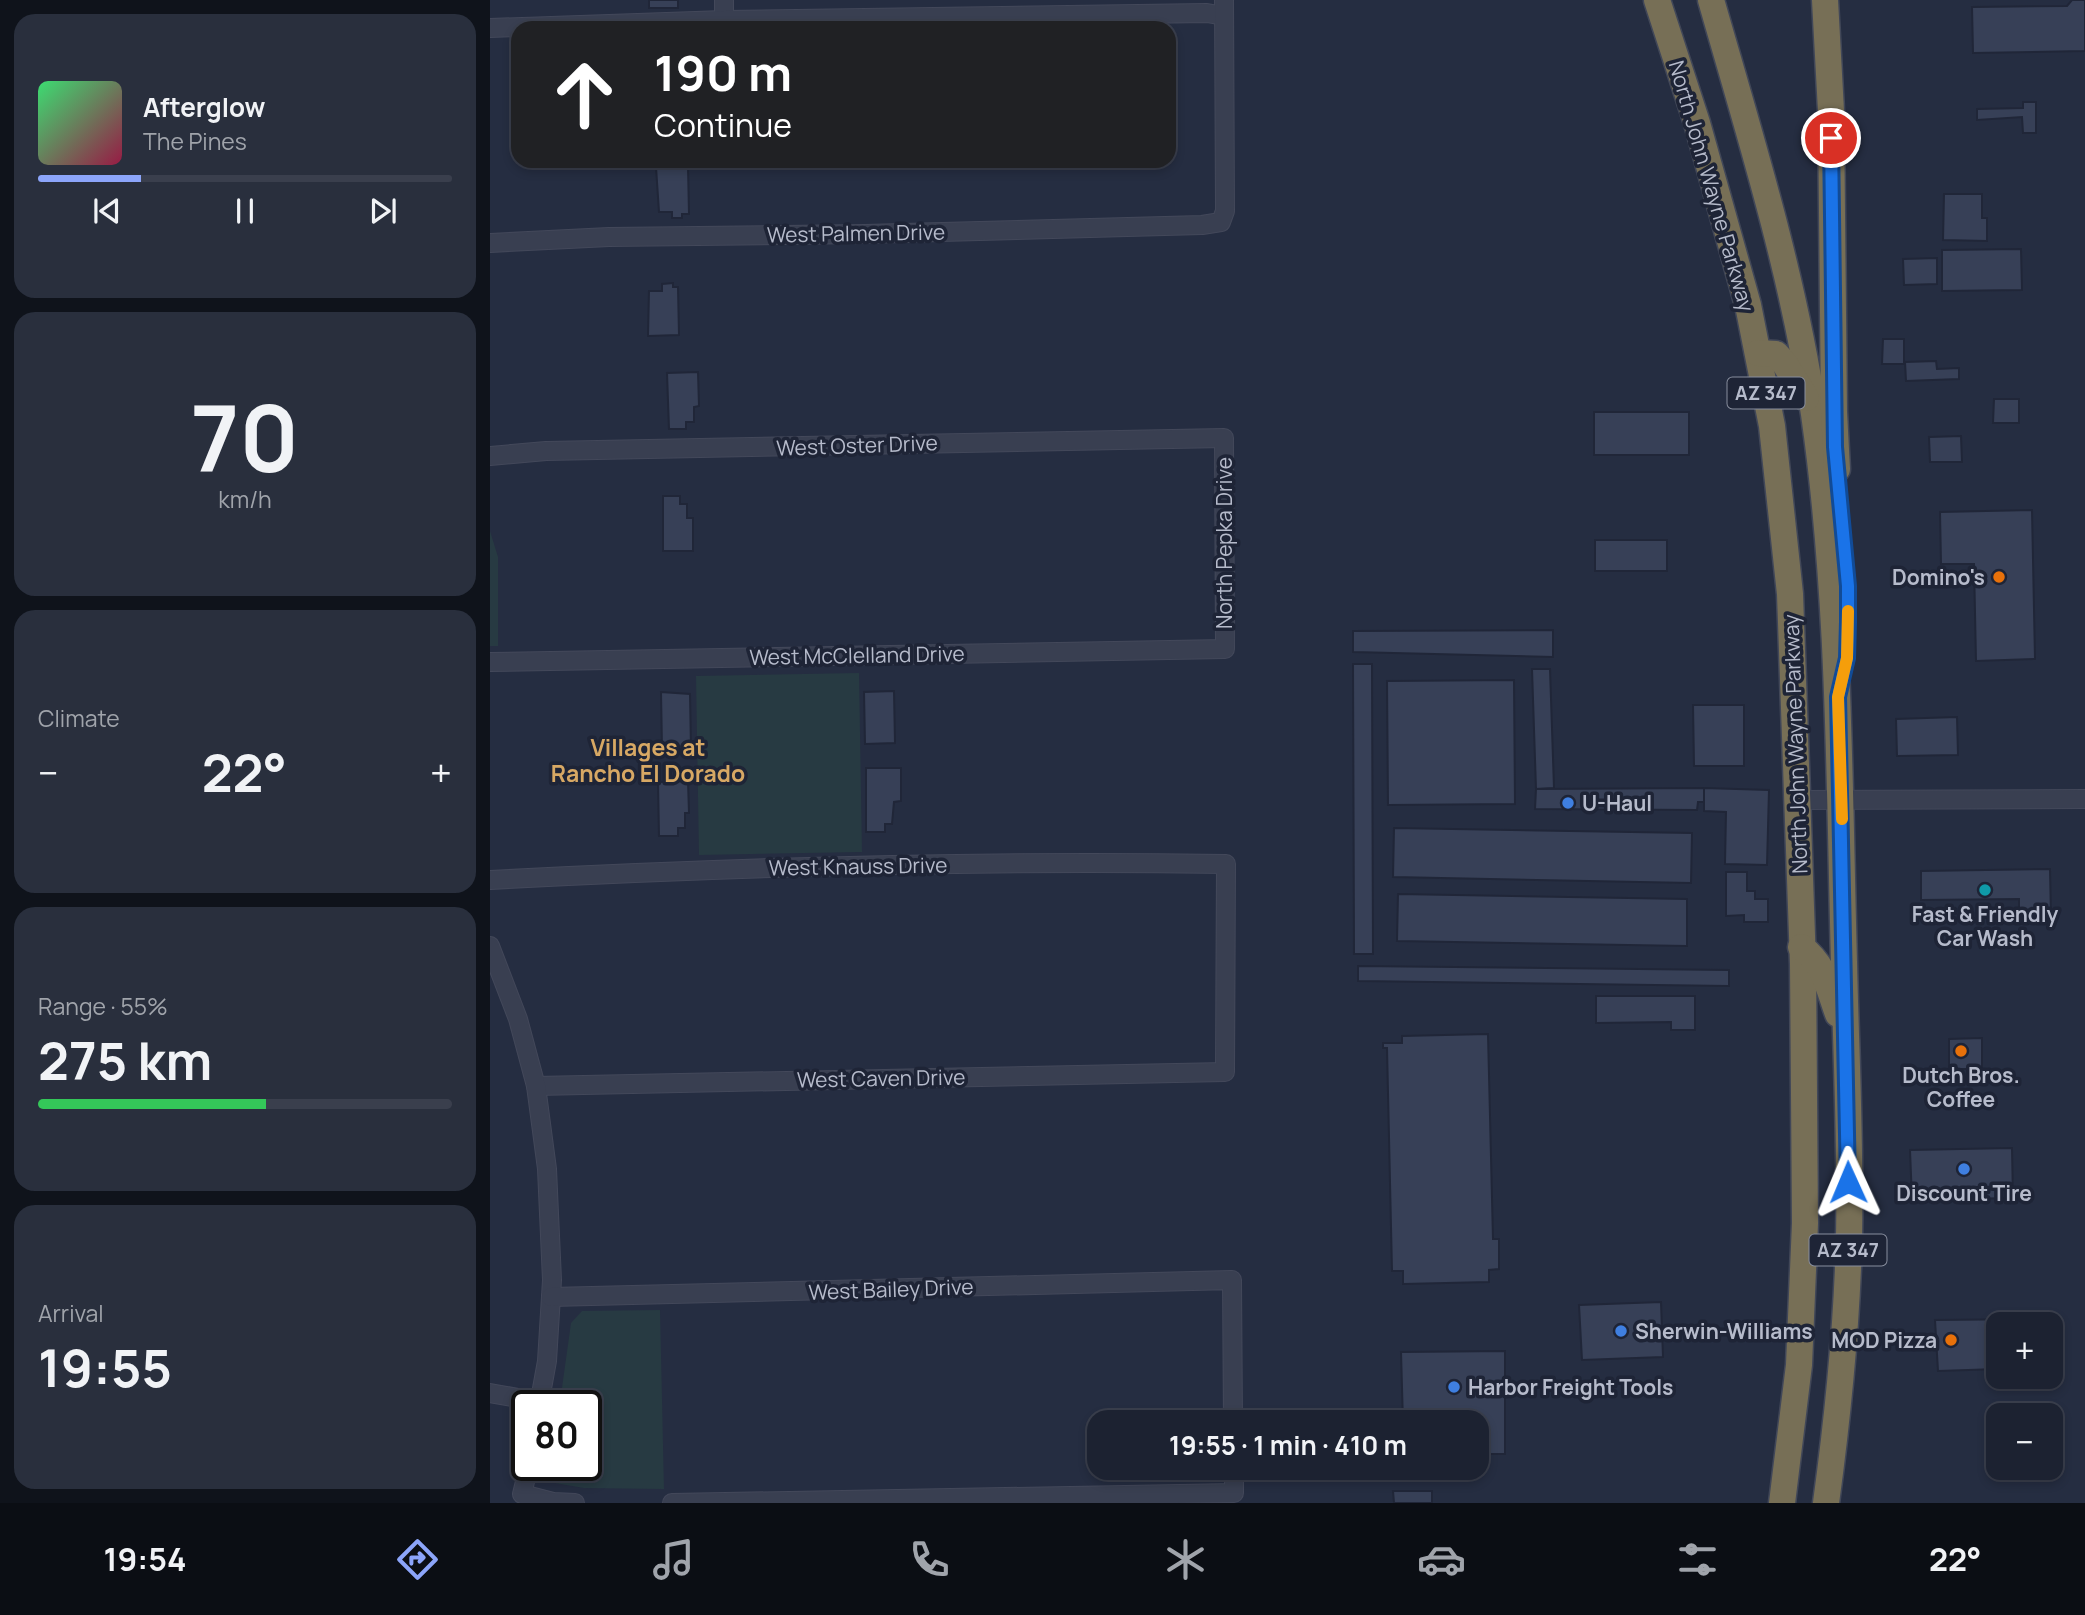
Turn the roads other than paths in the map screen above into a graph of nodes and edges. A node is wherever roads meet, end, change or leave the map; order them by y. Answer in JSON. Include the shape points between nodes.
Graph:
{"nodes":[{"id":1,"x":724,"y":0,"type":"edge"},
{"id":2,"x":1657,"y":0,"type":"edge"},
{"id":3,"x":1711,"y":0,"type":"edge"},
{"id":4,"x":1825,"y":0,"type":"edge"},
{"id":5,"x":1224,"y":8,"type":"edge"},
{"id":6,"x":956,"y":9,"type":"edge"},
{"id":7,"x":724,"y":20,"type":"junction"},
{"id":8,"x":695,"y":21,"type":"edge"},
{"id":9,"x":511,"y":27,"type":"edge"},
{"id":10,"x":490,"y":28,"type":"edge"},
{"id":11,"x":490,"y":243,"type":"edge"},
{"id":12,"x":1758,"y":352,"type":"junction"},
{"id":13,"x":1814,"y":412,"type":"junction"},
{"id":14,"x":1224,"y":438,"type":"joint"},
{"id":15,"x":490,"y":456,"type":"edge"},
{"id":16,"x":1225,"y":649,"type":"joint"},
{"id":17,"x":490,"y":662,"type":"edge"},
{"id":18,"x":1838,"y":697,"type":"junction"},
{"id":19,"x":2085,"y":799,"type":"edge"},
{"id":20,"x":1798,"y":800,"type":"junction"},
{"id":21,"x":1841,"y":800,"type":"junction"},
{"id":22,"x":490,"y":880,"type":"edge"},
{"id":23,"x":490,"y":946,"type":"edge"},
{"id":24,"x":1801,"y":947,"type":"junction"},
{"id":25,"x":1846,"y":1037,"type":"junction"},
{"id":26,"x":1226,"y":1072,"type":"joint"},
{"id":27,"x":536,"y":1086,"type":"junction"},
{"id":28,"x":551,"y":1297,"type":"junction"},
{"id":29,"x":542,"y":1390,"type":"edge"},
{"id":30,"x":490,"y":1393,"type":"edge"},
{"id":31,"x":511,"y":1398,"type":"edge"},
{"id":32,"x":1233,"y":1410,"type":"edge"},
{"id":33,"x":1234,"y":1480,"type":"edge"},
{"id":34,"x":525,"y":1481,"type":"edge"},
{"id":35,"x":575,"y":1503,"type":"edge"},
{"id":36,"x":671,"y":1503,"type":"edge"},
{"id":37,"x":1782,"y":1503,"type":"edge"},
{"id":38,"x":1826,"y":1503,"type":"edge"}],
"edges":[{"from":1,"to":7,"type":"street"},
{"from":2,"to":12,"type":"highway","name":"North John Wayne Parkway","number":"AZ 347","via":[[1732,244]]},
{"from":3,"to":13,"type":"highway","name":"North John Wayne Parkway","number":"AZ 347","via":[[1785,268]]},
{"from":4,"to":18,"type":"highway","via":[[1831,111],[1835,447],[1848,586],[1847,658]]},
{"from":5,"to":6,"type":"street","via":[[1208,13]]},
{"from":5,"to":11,"type":"street","name":"West Palmen Drive","via":[[1222,222]]},
{"from":6,"to":7,"type":"street"},
{"from":7,"to":8,"type":"street"},
{"from":9,"to":10,"type":"street"},
{"from":12,"to":13,"type":"highway","via":[[1776,355],[1785,364]]},
{"from":12,"to":20,"type":"highway","name":"North John Wayne Parkway","number":"AZ 347","via":[[1772,426],[1790,594]]},
{"from":13,"to":18,"type":"highway","name":"North John Wayne Parkway","number":"AZ 347","via":[[1830,542]]},
{"from":14,"to":15,"type":"street","name":"West Oster Drive","via":[[546,451]]},
{"from":14,"to":16,"type":"street","name":"North Pepka Drive"},
{"from":16,"to":17,"type":"street","name":"West McClelland Drive"},
{"from":18,"to":21,"type":"highway","name":"North John Wayne Parkway","number":"AZ 347"},
{"from":19,"to":21,"type":"street"},
{"from":20,"to":21,"type":"street"},
{"from":20,"to":24,"type":"highway","name":"North John Wayne Parkway","number":"AZ 347"},
{"from":21,"to":25,"type":"highway","name":"North John Wayne Parkway","number":"AZ 347"},
{"from":22,"to":26,"type":"street","name":"West Knauss Drive","via":[[797,866],[1226,864]]},
{"from":23,"to":27,"type":"street","via":[[518,1019]]},
{"from":24,"to":25,"type":"highway","via":[[1820,965]]},
{"from":24,"to":37,"type":"highway","name":"North John Wayne Parkway","number":"AZ 347","via":[[1804,1262],[1799,1365]]},
{"from":25,"to":38,"type":"highway","name":"North John Wayne Parkway","number":"AZ 347","via":[[1849,1235],[1838,1413]]},
{"from":26,"to":27,"type":"street","name":"West Caven Drive"},
{"from":27,"to":28,"type":"street","via":[[547,1170]]},
{"from":28,"to":29,"type":"street"},
{"from":28,"to":32,"type":"street","name":"West Bailey Drive","via":[[1231,1280]]},
{"from":30,"to":31,"type":"street"},
{"from":33,"to":36,"type":"street","via":[[1234,1493]]},
{"from":34,"to":35,"type":"street","via":[[522,1494]]}]}
